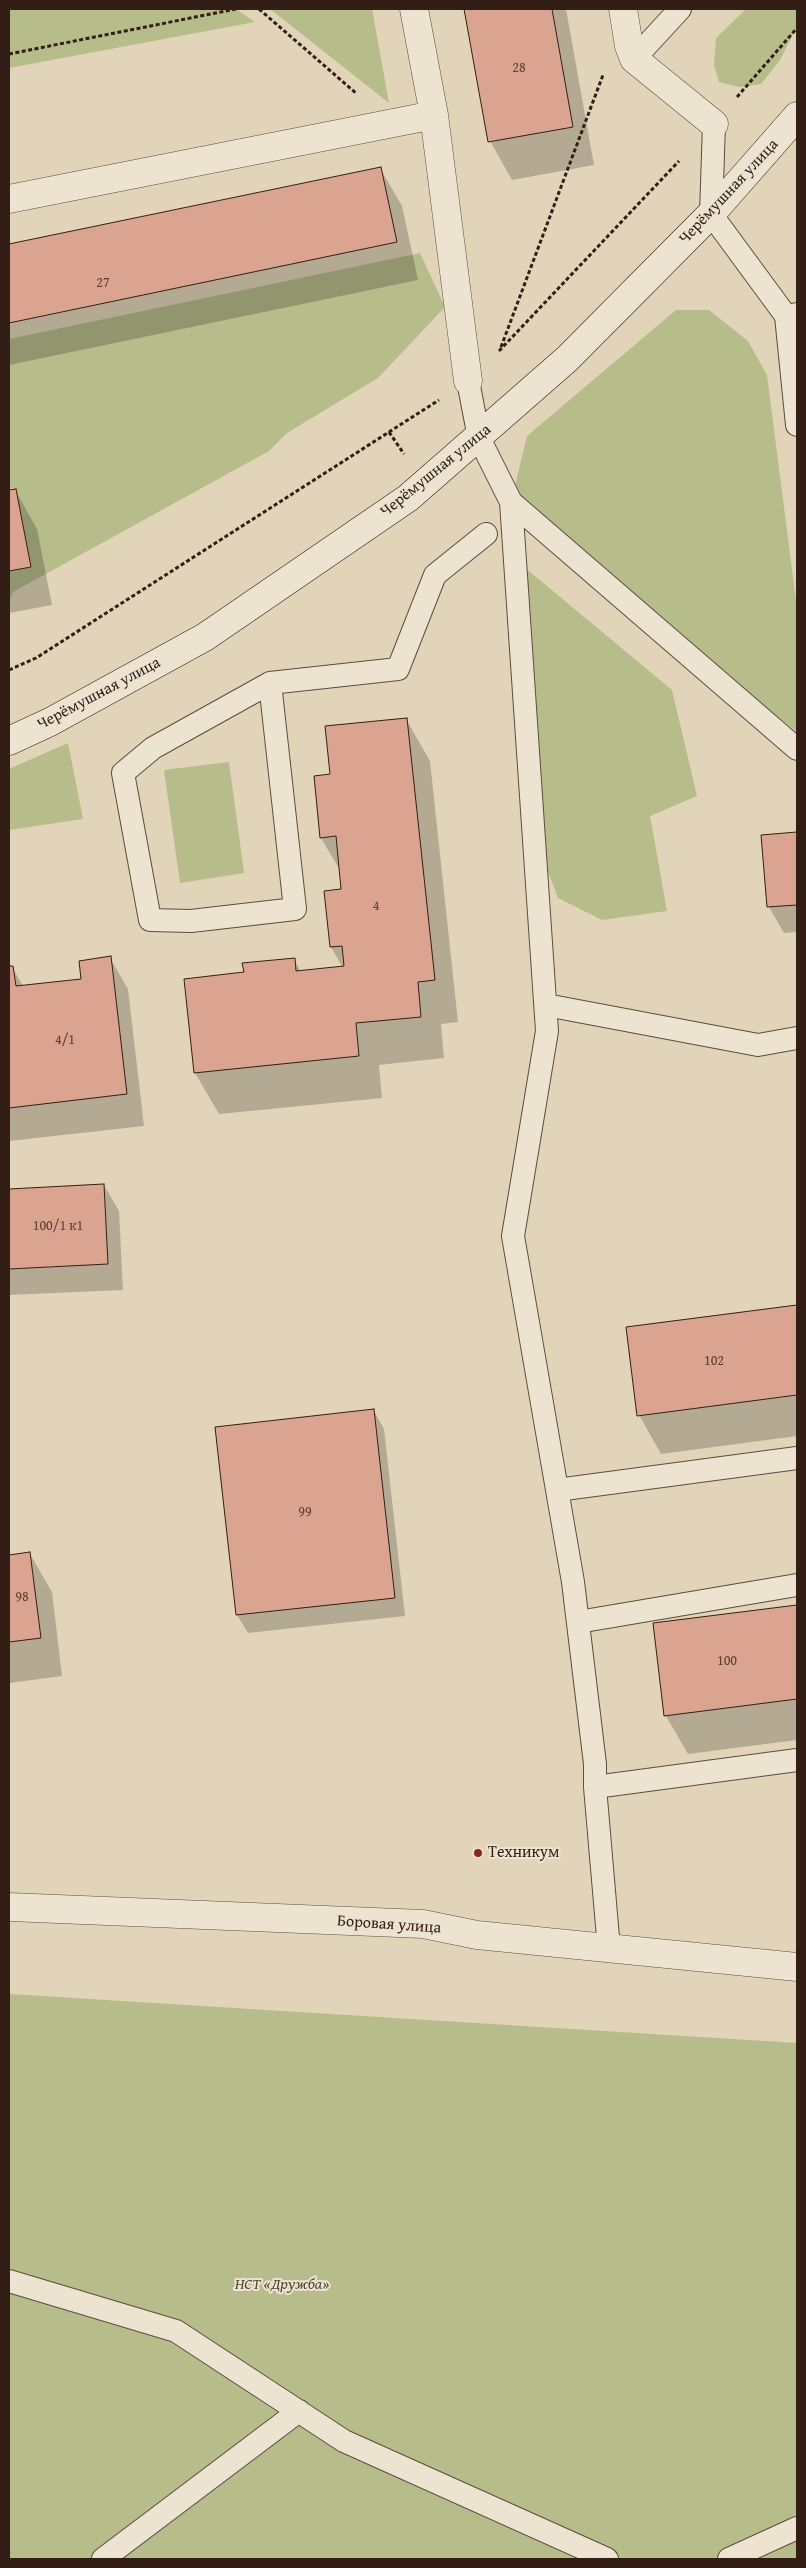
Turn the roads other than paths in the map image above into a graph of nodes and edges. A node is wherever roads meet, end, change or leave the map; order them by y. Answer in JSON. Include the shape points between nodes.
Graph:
{"nodes":[{"id":1,"x":414,"y":9,"type":"edge"},
{"id":2,"x":623,"y":9,"type":"edge"},
{"id":3,"x":680,"y":9,"type":"edge"},
{"id":4,"x":632,"y":53,"type":"junction"},
{"id":5,"x":434,"y":115,"type":"junction"},
{"id":6,"x":797,"y":116,"type":"edge"},
{"id":7,"x":714,"y":124,"type":"joint"},
{"id":8,"x":9,"y":199,"type":"edge"},
{"id":9,"x":711,"y":214,"type":"junction"},
{"id":10,"x":792,"y":315,"type":"edge"},
{"id":11,"x":468,"y":381,"type":"joint"},
{"id":12,"x":797,"y":425,"type":"edge"},
{"id":13,"x":479,"y":438,"type":"junction"},
{"id":14,"x":511,"y":502,"type":"junction"},
{"id":15,"x":486,"y":534,"type":"dead end"},
{"id":16,"x":270,"y":683,"type":"junction"},
{"id":17,"x":9,"y":741,"type":"edge"},
{"id":18,"x":797,"y":749,"type":"edge"},
{"id":19,"x":546,"y":1006,"type":"junction"},
{"id":20,"x":797,"y":1038,"type":"edge"},
{"id":21,"x":797,"y":1458,"type":"edge"},
{"id":22,"x":556,"y":1490,"type":"junction"},
{"id":23,"x":797,"y":1585,"type":"edge"},
{"id":24,"x":578,"y":1622,"type":"junction"},
{"id":25,"x":797,"y":1760,"type":"edge"},
{"id":26,"x":594,"y":1786,"type":"junction"},
{"id":27,"x":9,"y":1907,"type":"edge"},
{"id":28,"x":609,"y":1949,"type":"junction"},
{"id":29,"x":797,"y":1967,"type":"edge"},
{"id":30,"x":9,"y":2281,"type":"edge"},
{"id":31,"x":299,"y":2411,"type":"junction"},
{"id":32,"x":797,"y":2528,"type":"edge"},
{"id":33,"x":103,"y":2559,"type":"edge"},
{"id":34,"x":607,"y":2559,"type":"edge"},
{"id":35,"x":729,"y":2559,"type":"edge"}],
"edges":[{"from":1,"to":5,"type":"street"},
{"from":2,"to":4,"type":"street"},
{"from":3,"to":4,"type":"lane"},
{"from":4,"to":7,"type":"street"},
{"from":5,"to":8,"type":"street"},
{"from":5,"to":11,"type":"street"},
{"from":6,"to":9,"type":"street","name":"Черёмушная улица"},
{"from":7,"to":9,"type":"lane"},
{"from":9,"to":10,"type":"lane"},
{"from":9,"to":13,"type":"street","name":"Черёмушная улица","via":[[567,359]]},
{"from":10,"to":12,"type":"lane"},
{"from":11,"to":13,"type":"lane"},
{"from":13,"to":14,"type":"lane"},
{"from":13,"to":17,"type":"street","name":"Черёмушная улица","via":[[408,498],[205,637]]},
{"from":14,"to":18,"type":"lane"},
{"from":14,"to":19,"type":"lane"},
{"from":15,"to":16,"type":"lane","via":[[435,575],[398,668]]},
{"from":16,"to":16,"type":"lane","via":[[153,748],[123,773],[150,920],[190,921],[295,909]]},
{"from":19,"to":20,"type":"lane","via":[[758,1045]]},
{"from":19,"to":22,"type":"lane","via":[[547,1031],[513,1236]]},
{"from":21,"to":22,"type":"lane"},
{"from":22,"to":24,"type":"lane"},
{"from":23,"to":24,"type":"lane"},
{"from":24,"to":26,"type":"lane","via":[[595,1764]]},
{"from":25,"to":26,"type":"lane"},
{"from":26,"to":28,"type":"lane"},
{"from":27,"to":28,"type":"street","name":"Боровая улица","via":[[424,1924],[477,1935]]},
{"from":28,"to":29,"type":"street","name":"Боровая улица"},
{"from":30,"to":31,"type":"lane","via":[[176,2331]]},
{"from":31,"to":33,"type":"lane"},
{"from":31,"to":34,"type":"lane","via":[[344,2441]]},
{"from":32,"to":35,"type":"lane"}]}
